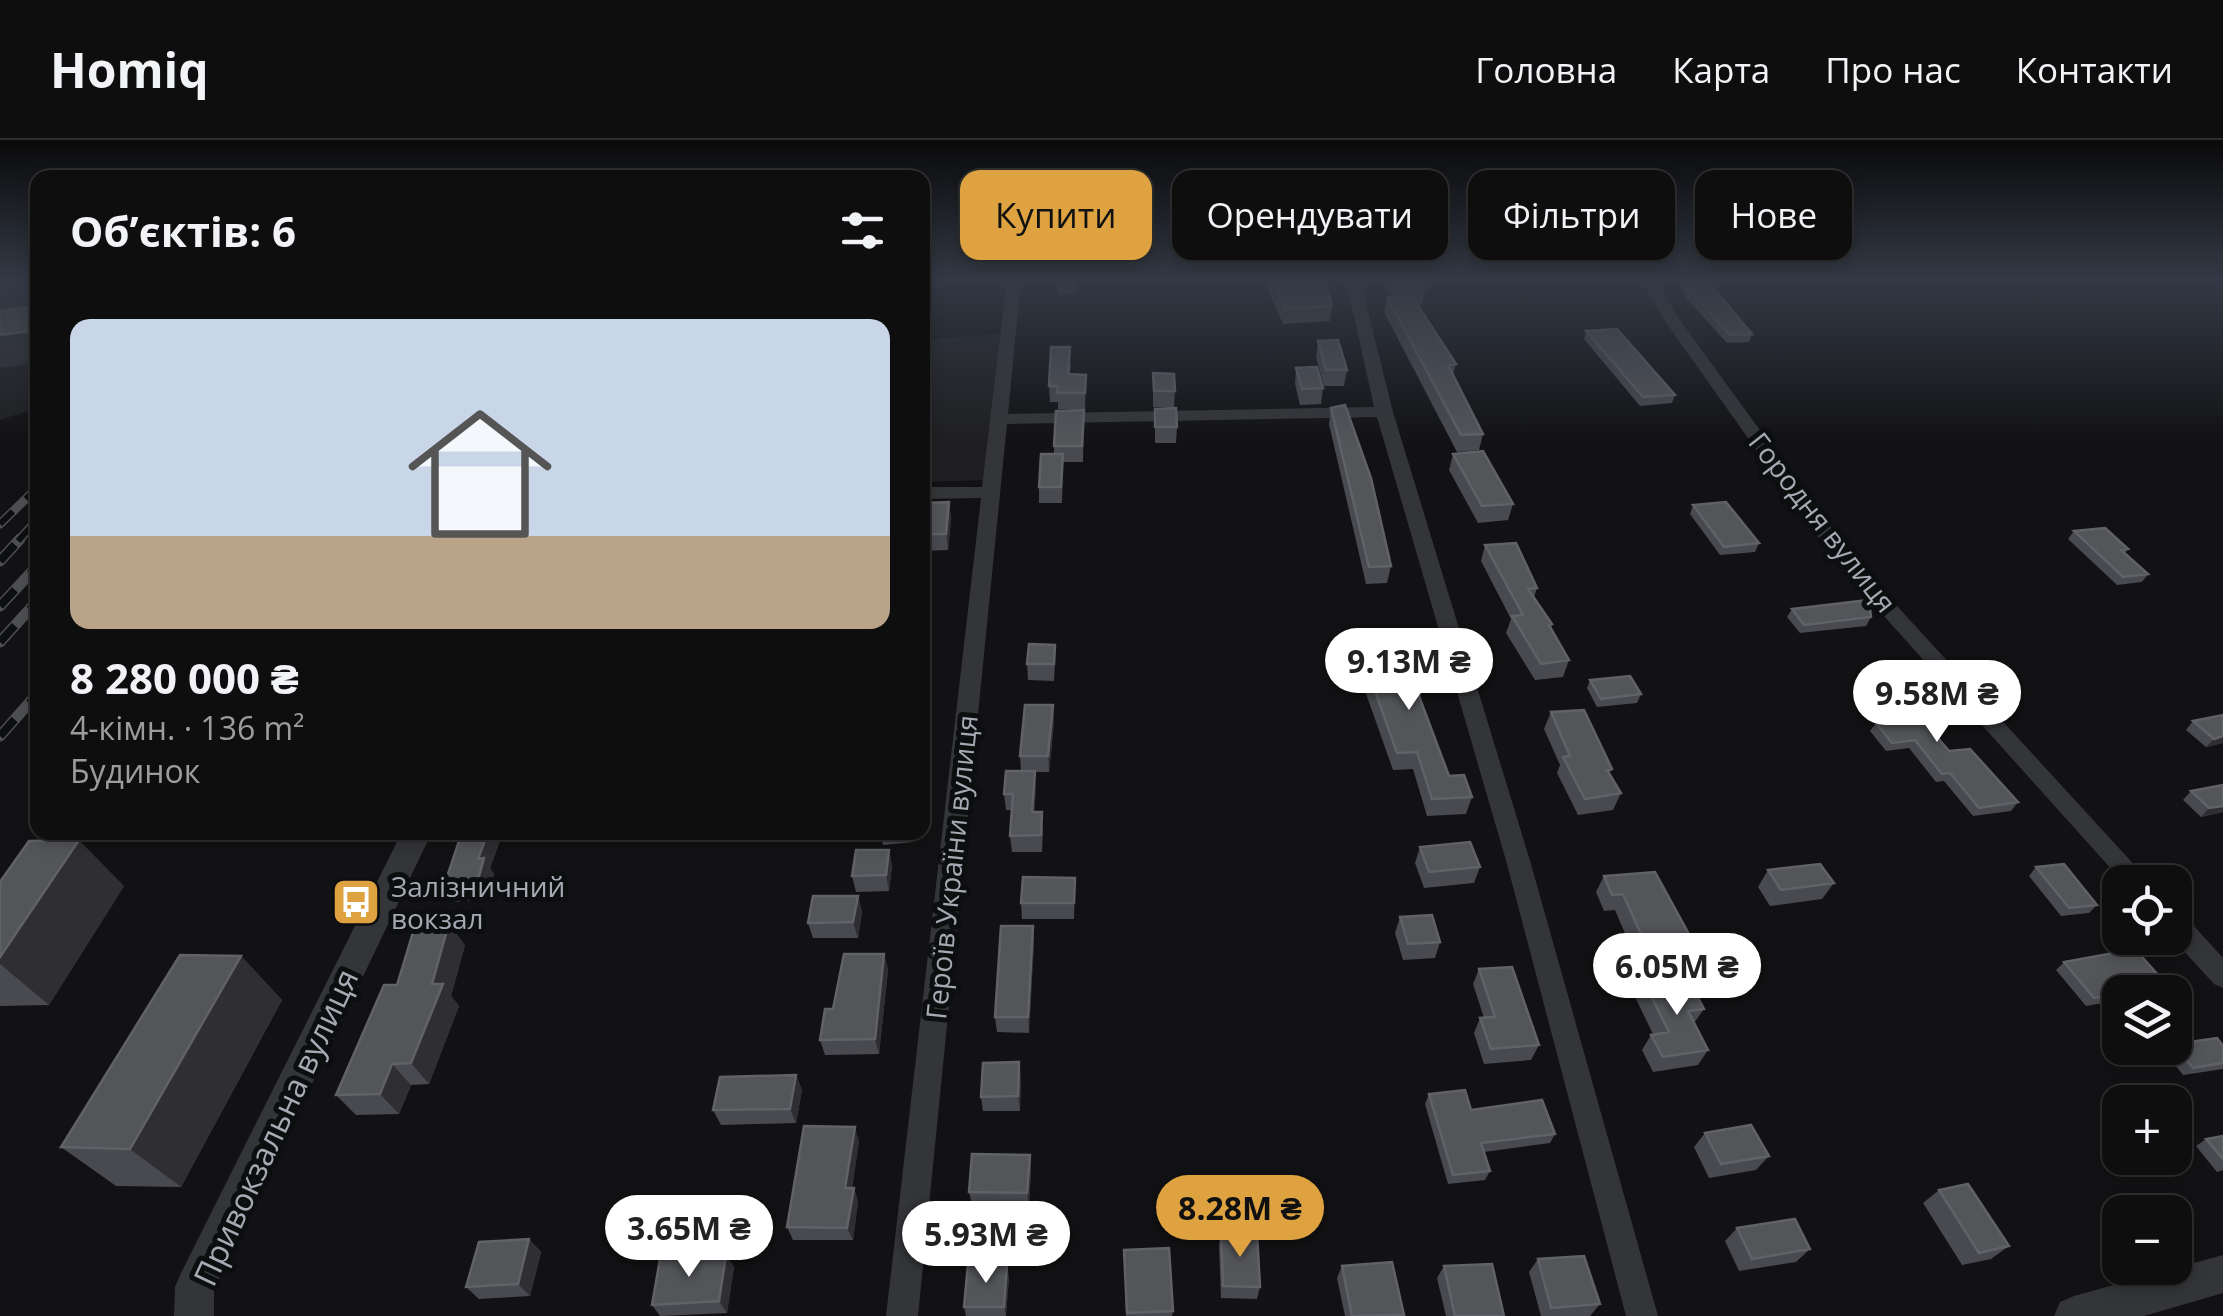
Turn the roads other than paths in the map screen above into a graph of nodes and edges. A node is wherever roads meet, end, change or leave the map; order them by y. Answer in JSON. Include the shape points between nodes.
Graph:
{"nodes":[{"id":1,"x":1008,"y":334,"type":"edge"},
{"id":2,"x":1366,"y":334,"type":"edge"},
{"id":3,"x":1682,"y":334,"type":"edge"},
{"id":4,"x":1384,"y":412,"type":"junction"},
{"id":5,"x":1000,"y":418,"type":"junction"},
{"id":6,"x":930,"y":492,"type":"edge"},
{"id":7,"x":992,"y":492,"type":"junction"},
{"id":8,"x":413,"y":840,"type":"edge"},
{"id":9,"x":2122,"y":865,"type":"edge"},
{"id":10,"x":2192,"y":942,"type":"edge"},
{"id":11,"x":2223,"y":976,"type":"edge"},
{"id":12,"x":2223,"y":1274,"type":"edge"},
{"id":13,"x":194,"y":1316,"type":"edge"},
{"id":14,"x":902,"y":1316,"type":"edge"},
{"id":15,"x":1642,"y":1316,"type":"edge"},
{"id":16,"x":2074,"y":1316,"type":"edge"}],
"edges":[{"from":1,"to":5,"type":"street","name":"Героїв України вулиця"},
{"from":2,"to":4,"type":"street"},
{"from":3,"to":9,"type":"street","name":"Городня вулиця","via":[[1846,562]]},
{"from":4,"to":5,"type":"street"},
{"from":4,"to":15,"type":"street","via":[[1519,864]]},
{"from":5,"to":7,"type":"street","name":"Героїв України вулиця"},
{"from":6,"to":7,"type":"street"},
{"from":7,"to":14,"type":"street","name":"Героїв України вулиця"},
{"from":8,"to":13,"type":"street","name":"Привокзальна вулиця","via":[[194,1287]]},
{"from":10,"to":11,"type":"street"},
{"from":12,"to":16,"type":"street"}]}
